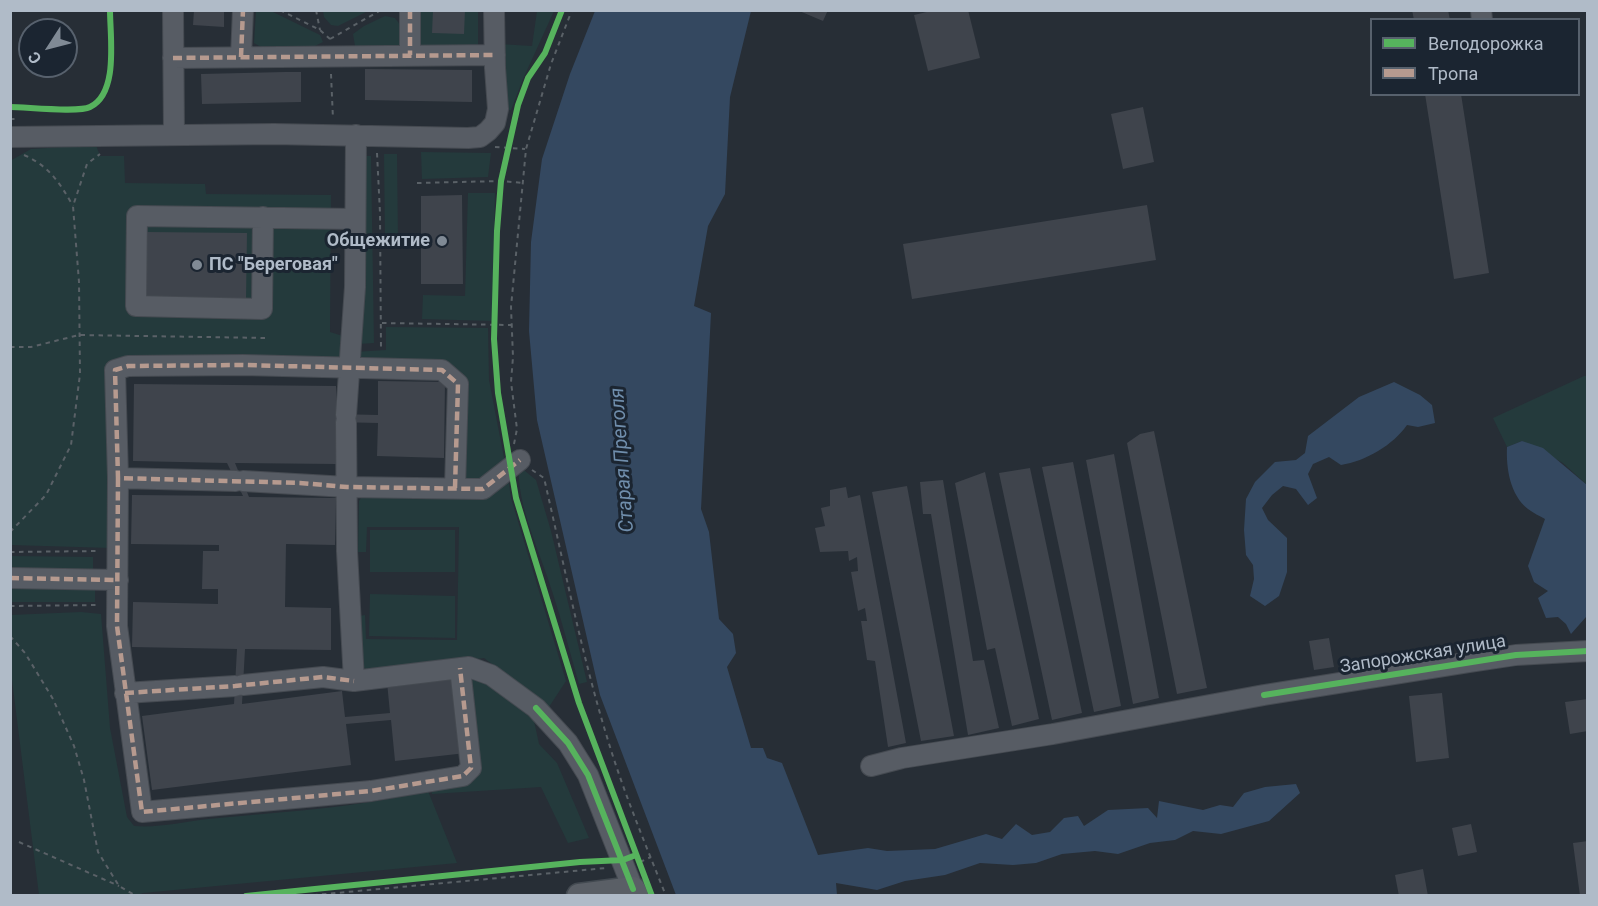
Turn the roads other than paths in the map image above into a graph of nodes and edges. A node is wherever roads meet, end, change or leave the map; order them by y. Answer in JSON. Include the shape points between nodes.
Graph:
{"nodes":[{"id":1,"x":173,"y":10,"type":"edge"},
{"id":2,"x":243,"y":10,"type":"edge"},
{"id":3,"x":410,"y":10,"type":"edge"},
{"id":4,"x":494,"y":10,"type":"edge"},
{"id":5,"x":410,"y":55,"type":"junction"},
{"id":6,"x":495,"y":55,"type":"junction"},
{"id":7,"x":241,"y":57,"type":"junction"},
{"id":8,"x":173,"y":58,"type":"junction"},
{"id":9,"x":174,"y":134,"type":"junction"},
{"id":10,"x":356,"y":135,"type":"junction"},
{"id":11,"x":15,"y":145,"type":"edge"},
{"id":12,"x":263,"y":217,"type":"junction"},
{"id":13,"x":355,"y":219,"type":"junction"},
{"id":14,"x":349,"y":369,"type":"junction"},
{"id":15,"x":520,"y":460,"type":"road end"},
{"id":16,"x":118,"y":478,"type":"junction"},
{"id":17,"x":347,"y":487,"type":"junction"},
{"id":18,"x":455,"y":488,"type":"junction"},
{"id":19,"x":10,"y":578,"type":"edge"},
{"id":20,"x":118,"y":580,"type":"junction"},
{"id":21,"x":1587,"y":651,"type":"edge"},
{"id":22,"x":460,"y":668,"type":"junction"},
{"id":23,"x":354,"y":681,"type":"junction"},
{"id":24,"x":125,"y":693,"type":"junction"},
{"id":25,"x":871,"y":766,"type":"dead end"},
{"id":26,"x":633,"y":875,"type":"edge"},
{"id":27,"x":579,"y":896,"type":"edge"}],
"edges":[{"from":1,"to":8,"type":"street"},
{"from":2,"to":7,"type":"street"},
{"from":3,"to":5,"type":"street"},
{"from":4,"to":6,"type":"street"},
{"from":5,"to":6,"type":"street"},
{"from":5,"to":7,"type":"street","via":[[330,47]]},
{"from":6,"to":10,"type":"street","via":[[498,109],[495,123],[480,137]]},
{"from":7,"to":8,"type":"street"},
{"from":8,"to":9,"type":"street"},
{"from":9,"to":10,"type":"street"},
{"from":9,"to":11,"type":"street"},
{"from":10,"to":13,"type":"street"},
{"from":12,"to":12,"type":"street","via":[[137,216],[136,306],[262,309]]},
{"from":12,"to":13,"type":"street"},
{"from":13,"to":14,"type":"street"},
{"from":14,"to":16,"type":"street","via":[[243,365],[128,366],[115,370]]},
{"from":14,"to":17,"type":"street"},
{"from":14,"to":18,"type":"street","via":[[442,370],[458,384]]},
{"from":15,"to":18,"type":"street","via":[[483,489]]},
{"from":16,"to":17,"type":"street"},
{"from":16,"to":20,"type":"street"},
{"from":17,"to":18,"type":"street"},
{"from":17,"to":23,"type":"street"},
{"from":19,"to":20,"type":"street"},
{"from":20,"to":24,"type":"street","via":[[117,626]]},
{"from":21,"to":25,"type":"street","name":"Запорожская улица","via":[[1516,655],[1264,695]]},
{"from":22,"to":23,"type":"street"},
{"from":22,"to":24,"type":"street","via":[[471,768],[463,776],[371,791],[142,812]]},
{"from":22,"to":26,"type":"street","via":[[470,667],[491,675],[536,708],[568,743],[588,775]]},
{"from":23,"to":24,"type":"street","via":[[323,678]]},
{"from":26,"to":27,"type":"main road"}]}
